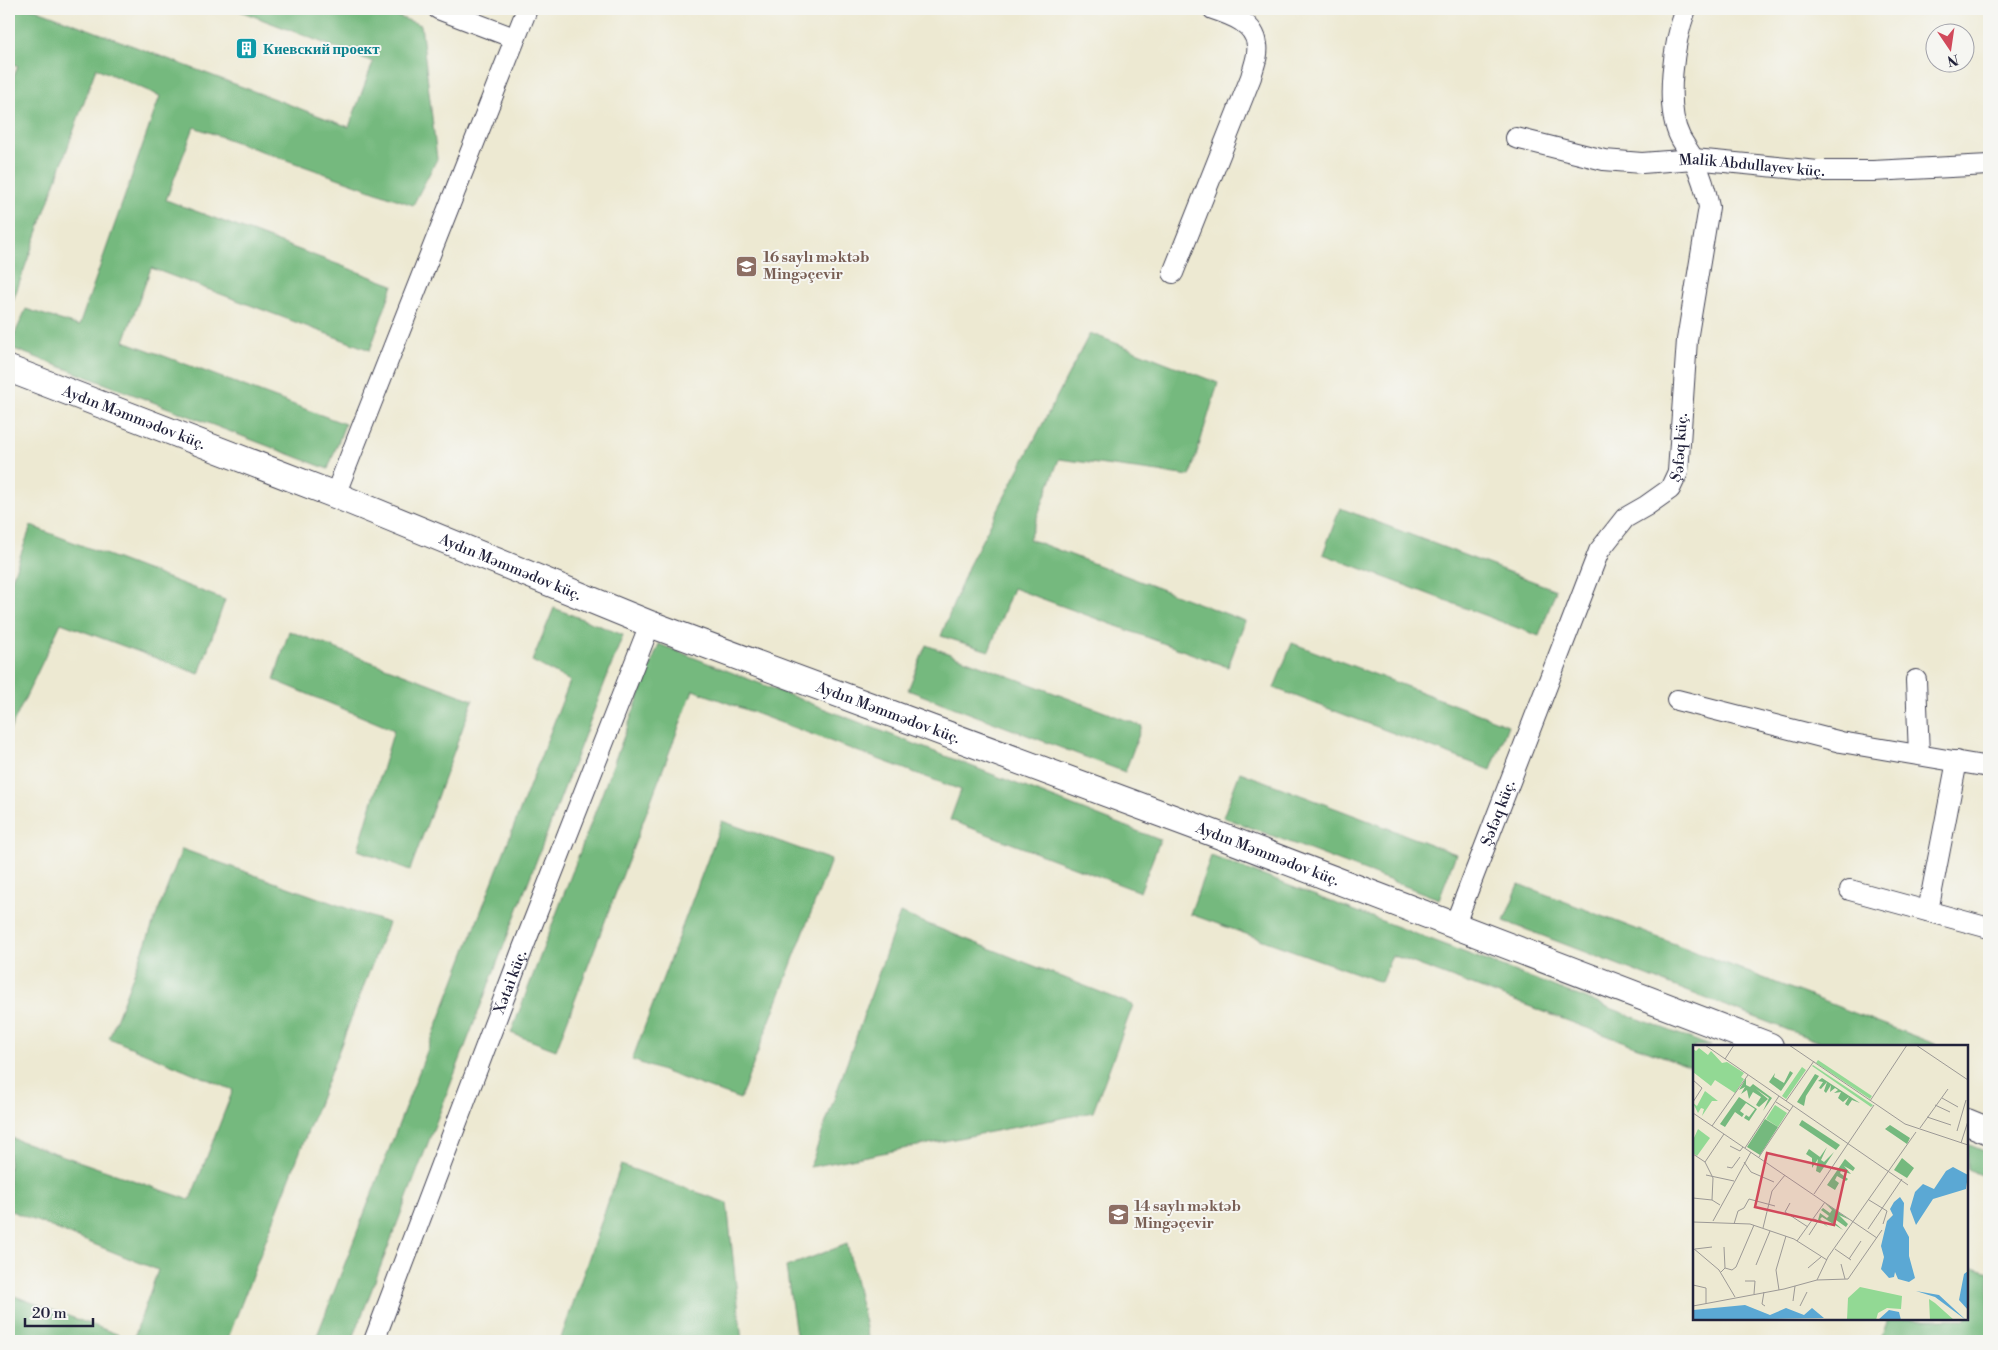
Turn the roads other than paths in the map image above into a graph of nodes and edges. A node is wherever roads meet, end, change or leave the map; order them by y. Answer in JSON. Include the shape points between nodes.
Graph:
{"nodes":[{"id":1,"x":438,"y":9,"type":"edge"},
{"id":2,"x":527,"y":9,"type":"edge"},
{"id":3,"x":1213,"y":9,"type":"edge"},
{"id":4,"x":1686,"y":9,"type":"edge"},
{"id":5,"x":514,"y":38,"type":"junction"},
{"id":6,"x":1516,"y":138,"type":"dead end"},
{"id":7,"x":1694,"y":160,"type":"junction"},
{"id":8,"x":1989,"y":165,"type":"edge"},
{"id":9,"x":1173,"y":273,"type":"dead end"},
{"id":10,"x":9,"y":369,"type":"edge"},
{"id":11,"x":335,"y":495,"type":"junction"},
{"id":12,"x":650,"y":624,"type":"junction"},
{"id":13,"x":1916,"y":680,"type":"dead end"},
{"id":14,"x":1677,"y":700,"type":"dead end"},
{"id":15,"x":1919,"y":755,"type":"junction"},
{"id":16,"x":1957,"y":761,"type":"junction"},
{"id":17,"x":1989,"y":767,"type":"edge"},
{"id":18,"x":1850,"y":890,"type":"dead end"},
{"id":19,"x":1928,"y":911,"type":"junction"},
{"id":20,"x":1454,"y":924,"type":"junction"},
{"id":21,"x":1989,"y":928,"type":"edge"},
{"id":22,"x":1767,"y":1045,"type":"edge"},
{"id":23,"x":1968,"y":1122,"type":"edge"},
{"id":24,"x":1989,"y":1131,"type":"edge"},
{"id":25,"x":374,"y":1341,"type":"edge"}],
"edges":[{"from":1,"to":5,"type":"street"},
{"from":2,"to":5,"type":"street"},
{"from":3,"to":9,"type":"street","via":[[1234,16],[1250,28],[1258,46],[1251,77]]},
{"from":4,"to":7,"type":"street","name":"Şəfəq küç.","via":[[1674,71],[1672,108],[1679,136]]},
{"from":5,"to":11,"type":"street"},
{"from":6,"to":7,"type":"street","name":"Malik Abdullayev küç.","via":[[1604,160]]},
{"from":7,"to":8,"type":"street","name":"Malik Abdullayev küç.","via":[[1873,171]]},
{"from":7,"to":20,"type":"street","name":"Şəfəq küç.","via":[[1709,207],[1686,340],[1678,472],[1670,489],[1624,518],[1599,551]]},
{"from":10,"to":11,"type":"street","name":"Aydın Məmmədov küç."},
{"from":11,"to":12,"type":"street","name":"Aydın Məmmədov küç."},
{"from":12,"to":20,"type":"street","name":"Aydın Məmmədov küç."},
{"from":12,"to":25,"type":"street","name":"Xətai küç."},
{"from":13,"to":15,"type":"street"},
{"from":14,"to":15,"type":"street","via":[[1841,742]]},
{"from":15,"to":16,"type":"street"},
{"from":16,"to":17,"type":"street"},
{"from":16,"to":19,"type":"street"},
{"from":18,"to":19,"type":"street"},
{"from":19,"to":21,"type":"street"},
{"from":20,"to":22,"type":"street","name":"Aydın Məmmədov küç."},
{"from":23,"to":24,"type":"street"}]}
